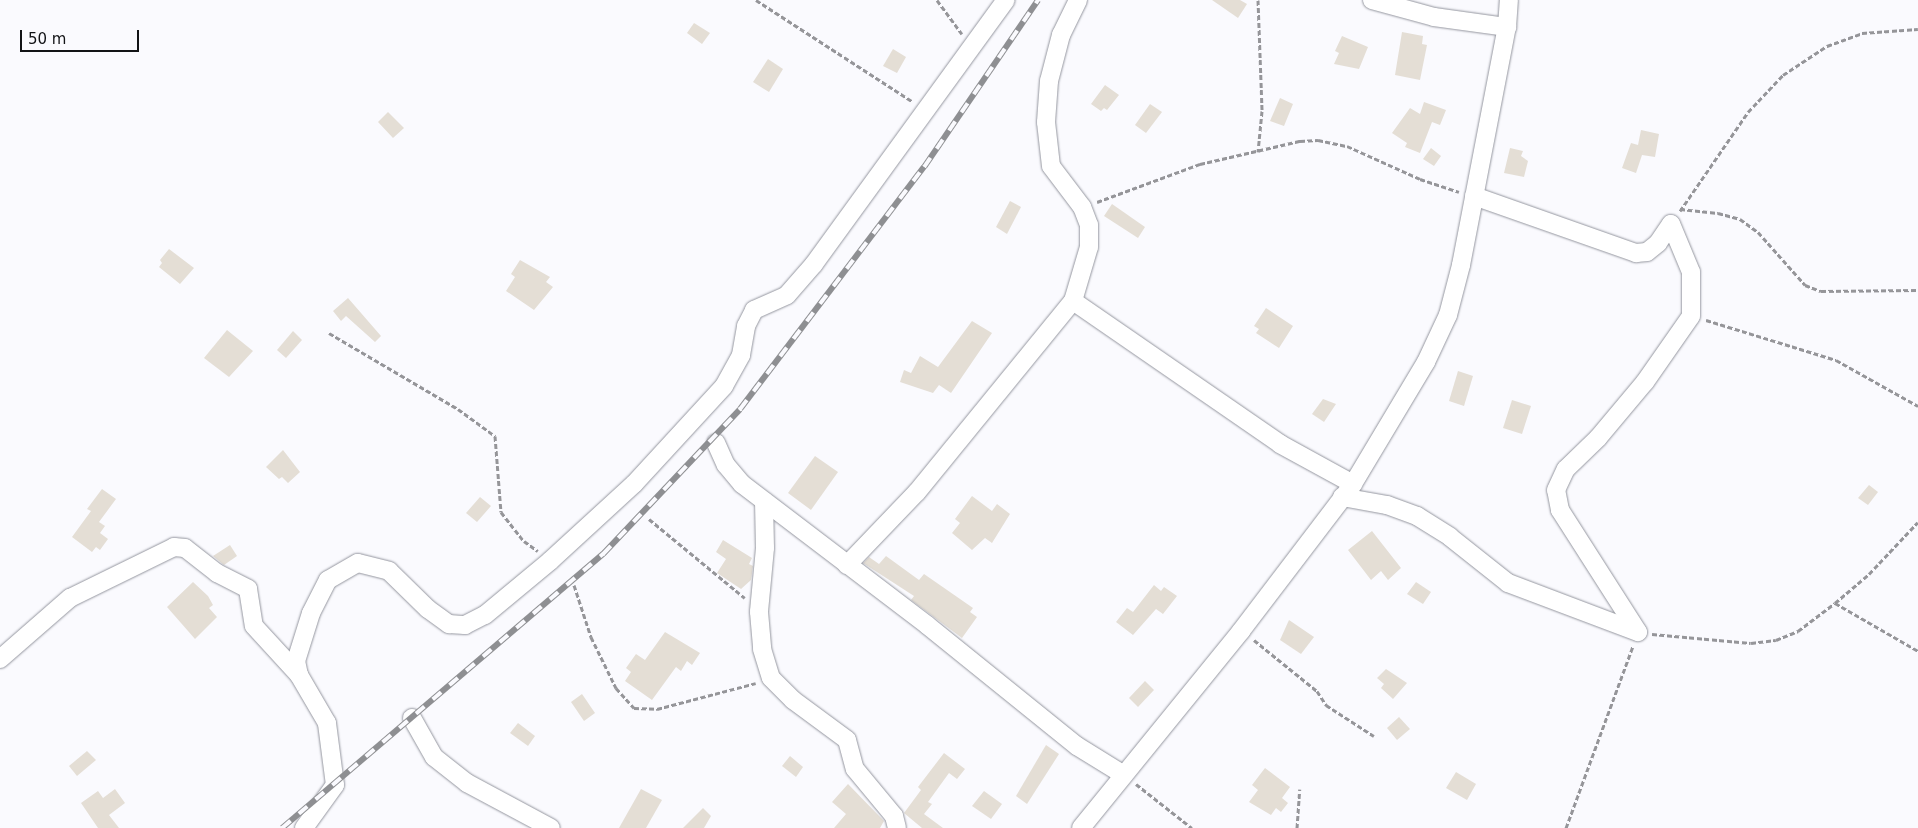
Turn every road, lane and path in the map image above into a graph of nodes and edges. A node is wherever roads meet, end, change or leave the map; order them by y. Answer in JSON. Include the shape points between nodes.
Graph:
{"nodes":[{"id":1,"x":756,"y":0,"type":"edge"},
{"id":2,"x":937,"y":0,"type":"edge"},
{"id":3,"x":1006,"y":0,"type":"edge"},
{"id":4,"x":1078,"y":0,"type":"edge"},
{"id":5,"x":1258,"y":0,"type":"edge"},
{"id":6,"x":1372,"y":0,"type":"edge"},
{"id":7,"x":1509,"y":0,"type":"edge"},
{"id":8,"x":1507,"y":27,"type":"junction"},
{"id":9,"x":1918,"y":29,"type":"edge"},
{"id":10,"x":972,"y":46,"type":"junction"},
{"id":11,"x":924,"y":109,"type":"junction"},
{"id":12,"x":1258,"y":152,"type":"junction"},
{"id":13,"x":1474,"y":196,"type":"junction"},
{"id":14,"x":1082,"y":207,"type":"junction"},
{"id":15,"x":1676,"y":216,"type":"junction"},
{"id":16,"x":1918,"y":290,"type":"edge"},
{"id":17,"x":1074,"y":301,"type":"junction"},
{"id":18,"x":1690,"y":316,"type":"junction"},
{"id":19,"x":329,"y":333,"type":"dead end"},
{"id":20,"x":1918,"y":406,"type":"edge"},
{"id":21,"x":716,"y":443,"type":"dead end"},
{"id":22,"x":1348,"y":491,"type":"junction"},
{"id":23,"x":764,"y":501,"type":"junction"},
{"id":24,"x":649,"y":519,"type":"dead end"},
{"id":25,"x":1918,"y":522,"type":"edge"},
{"id":26,"x":550,"y":561,"type":"junction"},
{"id":27,"x":847,"y":565,"type":"junction"},
{"id":28,"x":574,"y":585,"type":"dead end"},
{"id":29,"x":1834,"y":603,"type":"junction"},
{"id":30,"x":759,"y":612,"type":"junction"},
{"id":31,"x":1241,"y":631,"type":"junction"},
{"id":32,"x":1638,"y":632,"type":"junction"},
{"id":33,"x":1918,"y":652,"type":"edge"},
{"id":34,"x":0,"y":659,"type":"edge"},
{"id":35,"x":299,"y":675,"type":"junction"},
{"id":36,"x":771,"y":678,"type":"junction"},
{"id":37,"x":412,"y":718,"type":"dead end"},
{"id":38,"x":1374,"y":736,"type":"dead end"},
{"id":39,"x":1124,"y":775,"type":"junction"},
{"id":40,"x":1300,"y":789,"type":"dead end"},
{"id":41,"x":304,"y":828,"type":"edge"},
{"id":42,"x":551,"y":828,"type":"edge"},
{"id":43,"x":897,"y":828,"type":"edge"},
{"id":44,"x":1081,"y":828,"type":"edge"},
{"id":45,"x":1192,"y":828,"type":"edge"},
{"id":46,"x":1297,"y":828,"type":"edge"},
{"id":47,"x":1566,"y":828,"type":"edge"}],
"edges":[{"from":1,"to":11,"type":"path"},
{"from":2,"to":10,"type":"path"},
{"from":3,"to":10,"type":"street"},
{"from":4,"to":14,"type":"street","via":[[1060,35],[1049,82],[1046,122],[1052,166]]},
{"from":5,"to":12,"type":"path","via":[[1262,112]]},
{"from":6,"to":8,"type":"street","via":[[1434,17]]},
{"from":7,"to":8,"type":"street"},
{"from":8,"to":13,"type":"street"},
{"from":9,"to":15,"type":"path","via":[[1862,33],[1827,46],[1783,75],[1748,112]]},
{"from":10,"to":11,"type":"street"},
{"from":11,"to":26,"type":"street","via":[[844,225],[792,290],[781,299],[754,310],[746,326],[741,355],[724,386],[634,484]]},
{"from":12,"to":13,"type":"path","via":[[1300,141],[1331,141],[1420,178]]},
{"from":12,"to":14,"type":"path","via":[[1200,164]]},
{"from":13,"to":15,"type":"street","via":[[1636,253],[1647,252],[1658,243]]},
{"from":13,"to":22,"type":"street","via":[[1448,316],[1408,394]]},
{"from":14,"to":17,"type":"street","via":[[1090,225],[1090,247]]},
{"from":15,"to":16,"type":"path","via":[[1718,213],[1740,219],[1758,232],[1805,285],[1821,291]]},
{"from":15,"to":18,"type":"street","via":[[1691,272]]},
{"from":17,"to":22,"type":"street"},
{"from":17,"to":27,"type":"street","via":[[917,492]]},
{"from":18,"to":20,"type":"path","via":[[1775,339],[1836,360]]},
{"from":18,"to":32,"type":"street","via":[[1645,382],[1598,438],[1566,469],[1556,490],[1560,510]]},
{"from":19,"to":26,"type":"path","via":[[458,409],[495,436],[501,512],[524,541]]},
{"from":21,"to":23,"type":"street","via":[[726,465],[742,484]]},
{"from":22,"to":31,"type":"street"},
{"from":22,"to":32,"type":"street","via":[[1417,516],[1450,536],[1508,583]]},
{"from":23,"to":27,"type":"street"},
{"from":23,"to":30,"type":"street","via":[[765,548]]},
{"from":24,"to":30,"type":"path"},
{"from":25,"to":29,"type":"path","via":[[1869,574]]},
{"from":26,"to":35,"type":"street","via":[[485,615],[465,625],[449,624],[428,609],[389,571],[358,563],[328,580],[299,647],[296,661]]},
{"from":27,"to":39,"type":"street","via":[[1077,746]]},
{"from":28,"to":36,"type":"path","via":[[616,688],[634,708],[656,709]]},
{"from":29,"to":32,"type":"path","via":[[1798,630],[1776,640],[1751,643]]},
{"from":29,"to":33,"type":"path"},
{"from":30,"to":36,"type":"street","via":[[762,649]]},
{"from":31,"to":38,"type":"path","via":[[1317,691],[1326,704]]},
{"from":31,"to":39,"type":"street"},
{"from":32,"to":47,"type":"path"},
{"from":34,"to":35,"type":"street","via":[[70,598],[174,547],[185,548],[217,572],[248,589],[254,626]]},
{"from":35,"to":41,"type":"street","via":[[327,723],[335,785]]},
{"from":36,"to":43,"type":"street","via":[[793,700],[846,740],[855,769],[894,816]]},
{"from":37,"to":42,"type":"street","via":[[434,757],[467,783]]},
{"from":39,"to":44,"type":"street"},
{"from":39,"to":45,"type":"path"},
{"from":40,"to":46,"type":"path"}]}
